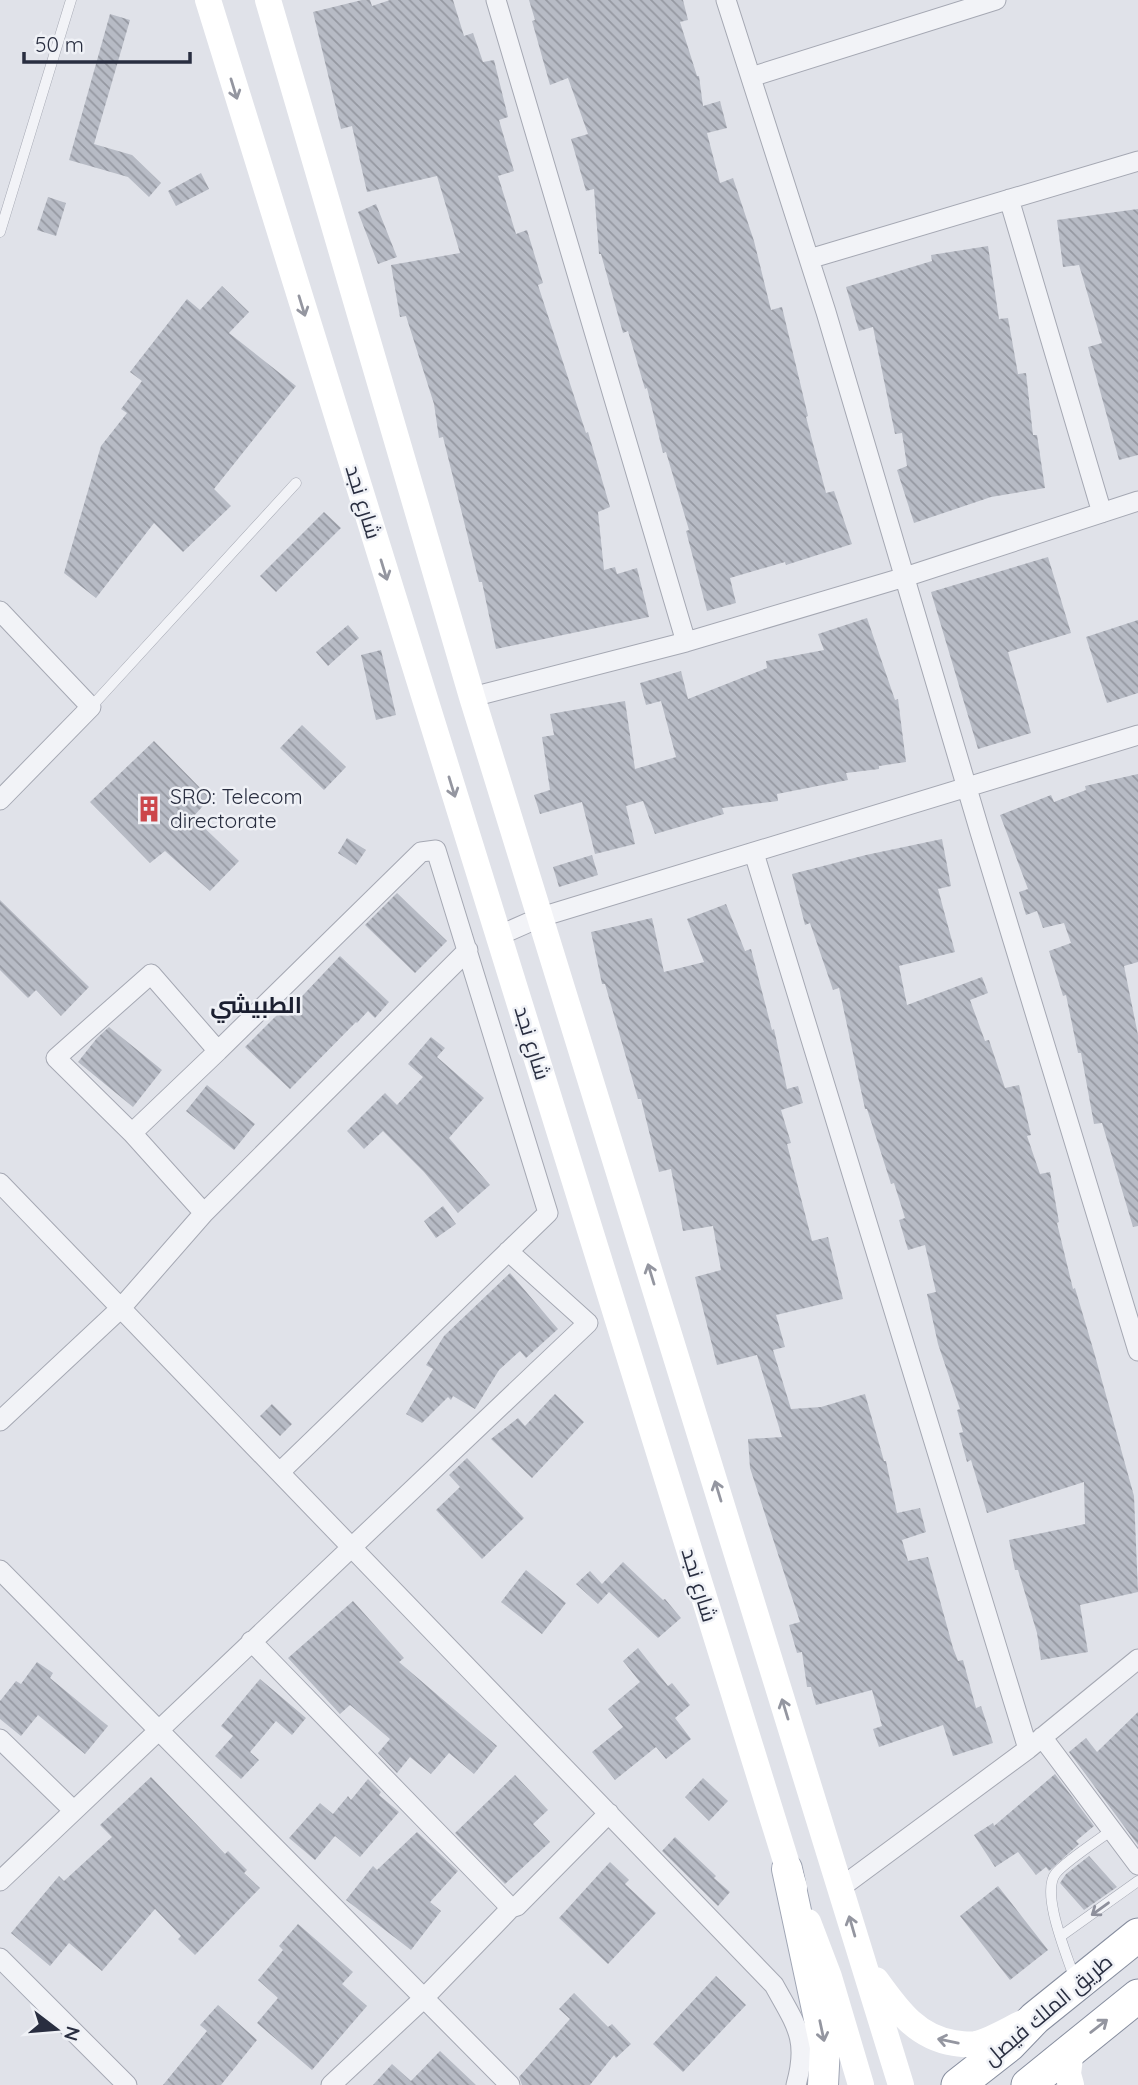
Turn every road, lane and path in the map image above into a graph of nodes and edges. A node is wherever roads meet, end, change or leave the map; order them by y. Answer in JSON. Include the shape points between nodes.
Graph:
{"nodes":[{"id":1,"x":71,"y":0,"type":"edge"},
{"id":2,"x":208,"y":0,"type":"edge"},
{"id":3,"x":268,"y":0,"type":"edge"},
{"id":4,"x":496,"y":0,"type":"edge"},
{"id":5,"x":726,"y":0,"type":"edge"},
{"id":6,"x":996,"y":0,"type":"edge"},
{"id":7,"x":751,"y":77,"type":"junction"},
{"id":8,"x":1138,"y":161,"type":"edge"},
{"id":9,"x":1009,"y":199,"type":"junction"},
{"id":10,"x":0,"y":232,"type":"edge"},
{"id":11,"x":809,"y":258,"type":"junction"},
{"id":12,"x":296,"y":483,"type":"dead end"},
{"id":13,"x":1138,"y":502,"type":"edge"},
{"id":14,"x":1102,"y":513,"type":"junction"},
{"id":15,"x":905,"y":577,"type":"junction"},
{"id":16,"x":0,"y":611,"type":"edge"},
{"id":17,"x":685,"y":642,"type":"junction"},
{"id":18,"x":472,"y":697,"type":"junction"},
{"id":19,"x":92,"y":706,"type":"junction"},
{"id":20,"x":1138,"y":734,"type":"edge"},
{"id":21,"x":967,"y":786,"type":"junction"},
{"id":22,"x":0,"y":800,"type":"edge"},
{"id":23,"x":754,"y":853,"type":"junction"},
{"id":24,"x":541,"y":917,"type":"junction"},
{"id":25,"x":498,"y":936,"type":"junction"},
{"id":26,"x":468,"y":950,"type":"junction"},
{"id":27,"x":218,"y":1051,"type":"junction"},
{"id":28,"x":132,"y":1133,"type":"junction"},
{"id":29,"x":0,"y":1183,"type":"edge"},
{"id":30,"x":204,"y":1213,"type":"junction"},
{"id":31,"x":508,"y":1251,"type":"junction"},
{"id":32,"x":121,"y":1308,"type":"junction"},
{"id":33,"x":1138,"y":1351,"type":"edge"},
{"id":34,"x":0,"y":1421,"type":"edge"},
{"id":35,"x":280,"y":1472,"type":"junction"},
{"id":36,"x":352,"y":1546,"type":"junction"},
{"id":37,"x":0,"y":1570,"type":"edge"},
{"id":38,"x":251,"y":1641,"type":"junction"},
{"id":39,"x":1138,"y":1659,"type":"edge"},
{"id":40,"x":157,"y":1730,"type":"junction"},
{"id":41,"x":0,"y":1739,"type":"edge"},
{"id":42,"x":1035,"y":1743,"type":"junction"},
{"id":43,"x":73,"y":1810,"type":"junction"},
{"id":44,"x":608,"y":1813,"type":"junction"},
{"id":45,"x":1112,"y":1830,"type":"junction"},
{"id":46,"x":1138,"y":1865,"type":"edge"},
{"id":47,"x":787,"y":1869,"type":"junction"},
{"id":48,"x":0,"y":1881,"type":"edge"},
{"id":49,"x":1138,"y":1881,"type":"edge"},
{"id":50,"x":841,"y":1888,"type":"junction"},
{"id":51,"x":511,"y":1908,"type":"junction"},
{"id":52,"x":1138,"y":1935,"type":"edge"},
{"id":53,"x":1061,"y":1936,"type":"junction"},
{"id":54,"x":0,"y":1958,"type":"edge"},
{"id":55,"x":862,"y":1962,"type":"junction"},
{"id":56,"x":1076,"y":1984,"type":"junction"},
{"id":57,"x":1138,"y":1996,"type":"edge"},
{"id":58,"x":423,"y":1999,"type":"junction"},
{"id":59,"x":1035,"y":2018,"type":"junction"},
{"id":60,"x":1071,"y":2049,"type":"junction"},
{"id":61,"x":127,"y":2085,"type":"edge"},
{"id":62,"x":331,"y":2085,"type":"edge"},
{"id":63,"x":510,"y":2085,"type":"edge"},
{"id":64,"x":796,"y":2085,"type":"edge"},
{"id":65,"x":823,"y":2085,"type":"edge"},
{"id":66,"x":861,"y":2085,"type":"edge"},
{"id":67,"x":901,"y":2085,"type":"edge"},
{"id":68,"x":958,"y":2085,"type":"edge"},
{"id":69,"x":1028,"y":2085,"type":"edge"},
{"id":70,"x":1071,"y":2085,"type":"edge"}],
"edges":[{"from":1,"to":10,"type":"lane"},
{"from":2,"to":25,"type":"street","name":"شارع نجد","one_way":true},
{"from":3,"to":18,"type":"street"},
{"from":4,"to":17,"type":"street"},
{"from":5,"to":7,"type":"street"},
{"from":6,"to":7,"type":"street"},
{"from":7,"to":11,"type":"street"},
{"from":8,"to":9,"type":"street"},
{"from":9,"to":11,"type":"street"},
{"from":9,"to":14,"type":"street"},
{"from":11,"to":15,"type":"street"},
{"from":12,"to":19,"type":"lane"},
{"from":13,"to":14,"type":"street"},
{"from":14,"to":15,"type":"street"},
{"from":15,"to":17,"type":"street"},
{"from":15,"to":21,"type":"street"},
{"from":16,"to":19,"type":"street"},
{"from":17,"to":18,"type":"street"},
{"from":18,"to":24,"type":"street"},
{"from":19,"to":22,"type":"street"},
{"from":20,"to":21,"type":"street"},
{"from":21,"to":23,"type":"street"},
{"from":21,"to":33,"type":"street"},
{"from":23,"to":24,"type":"street"},
{"from":23,"to":42,"type":"street"},
{"from":24,"to":25,"type":"street"},
{"from":50,"to":24,"type":"street","one_way":true},
{"from":25,"to":47,"type":"street","name":"شارع نجد"},
{"from":26,"to":27,"type":"street","via":[[436,850],[421,852]]},
{"from":26,"to":30,"type":"street"},
{"from":26,"to":31,"type":"street","via":[[548,1213]]},
{"from":27,"to":28,"type":"street"},
{"from":27,"to":28,"type":"street","via":[[151,974],[56,1058]]},
{"from":28,"to":30,"type":"street"},
{"from":29,"to":32,"type":"street"},
{"from":30,"to":32,"type":"street"},
{"from":31,"to":35,"type":"street"},
{"from":31,"to":36,"type":"street","via":[[588,1324]]},
{"from":32,"to":34,"type":"street"},
{"from":32,"to":35,"type":"street"},
{"from":35,"to":36,"type":"street"},
{"from":36,"to":38,"type":"street"},
{"from":36,"to":44,"type":"street"},
{"from":37,"to":40,"type":"street"},
{"from":38,"to":40,"type":"street"},
{"from":38,"to":51,"type":"street"},
{"from":39,"to":42,"type":"street"},
{"from":40,"to":43,"type":"street"},
{"from":40,"to":58,"type":"street"},
{"from":41,"to":43,"type":"street"},
{"from":42,"to":45,"type":"street"},
{"from":42,"to":50,"type":"street"},
{"from":43,"to":48,"type":"street"},
{"from":44,"to":51,"type":"street"},
{"from":44,"to":64,"type":"street","via":[[774,1985],[798,2028],[803,2061]]},
{"from":45,"to":46,"type":"street"},
{"from":45,"to":53,"type":"lane","via":[[1056,1873],[1050,1884]]},
{"from":47,"to":65,"type":"main road","one_way":true,"via":[[825,2047]]},
{"from":47,"to":66,"type":"street","name":"شارع نجد","via":[[829,1977]]},
{"from":49,"to":53,"type":"lane","one_way":true},
{"from":55,"to":50,"type":"street","one_way":true},
{"from":51,"to":58,"type":"street"},
{"from":52,"to":56,"type":"highway","name":"طريق الملك فيصل"},
{"from":53,"to":56,"type":"lane"},
{"from":54,"to":61,"type":"street"},
{"from":59,"to":55,"type":"street","one_way":true,"via":[[976,2044],[935,2038],[904,2017]]},
{"from":55,"to":67,"type":"street"},
{"from":56,"to":59,"type":"highway","name":"طريق الملك فيصل"},
{"from":60,"to":57,"type":"highway","one_way":true},
{"from":58,"to":62,"type":"street"},
{"from":58,"to":63,"type":"street"},
{"from":59,"to":68,"type":"highway","name":"طريق الملك فيصل"},
{"from":60,"to":69,"type":"highway"},
{"from":60,"to":70,"type":"street"}]}
